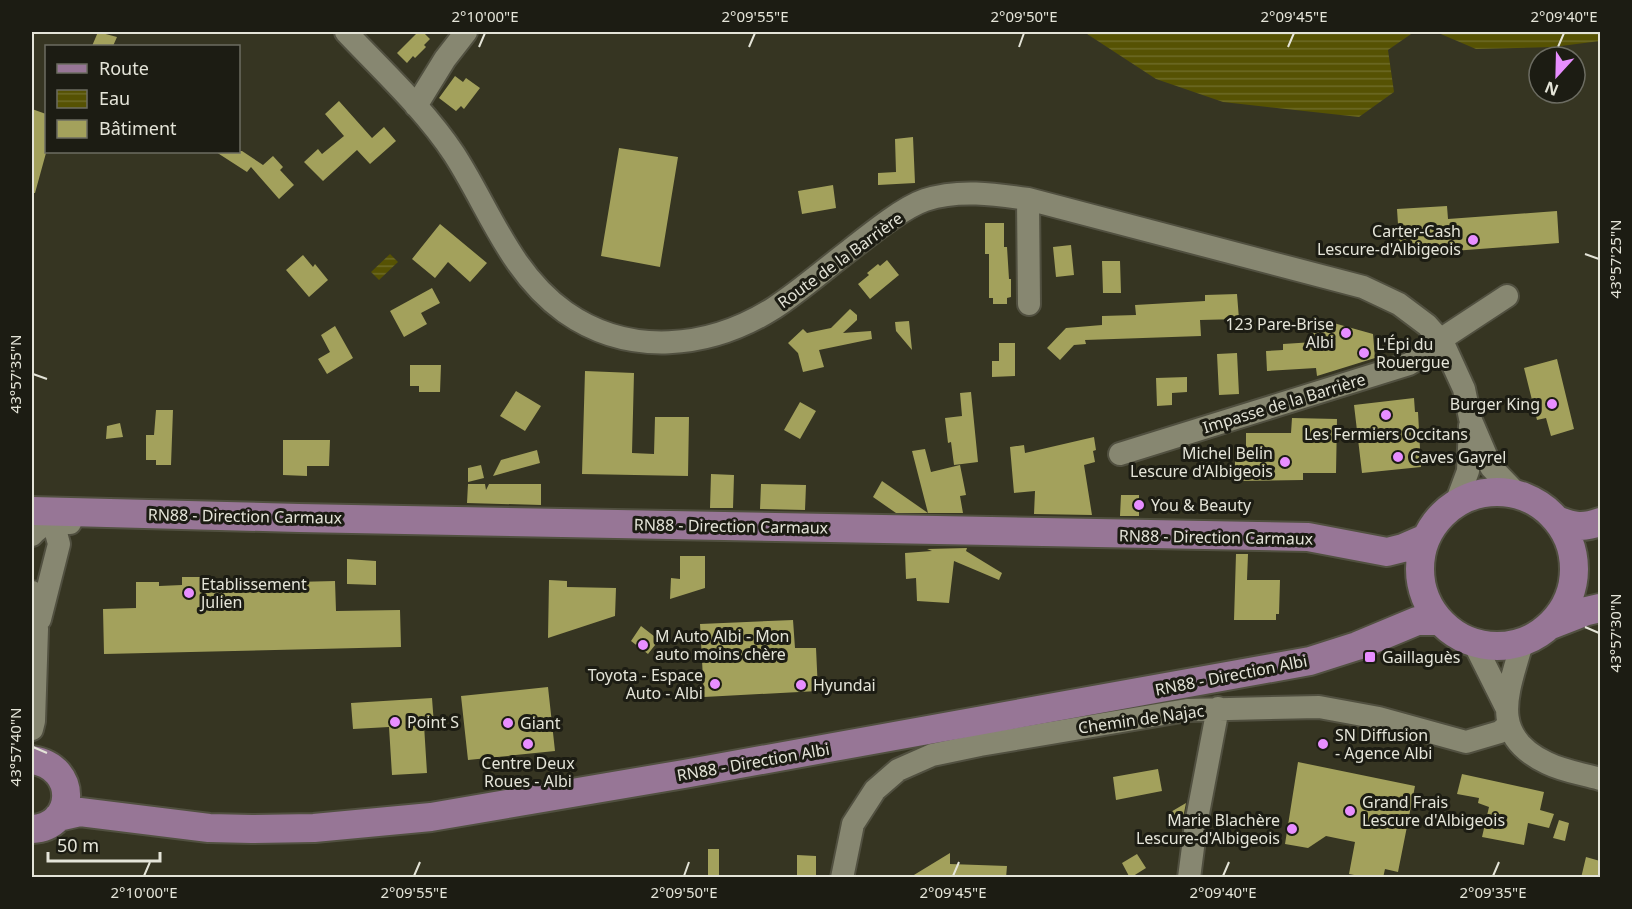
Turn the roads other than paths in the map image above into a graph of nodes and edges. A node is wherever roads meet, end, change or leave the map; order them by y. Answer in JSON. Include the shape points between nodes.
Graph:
{"nodes":[{"id":1,"x":346,"y":32,"type":"edge"},
{"id":2,"x":466,"y":32,"type":"edge"},
{"id":3,"x":416,"y":106,"type":"junction"},
{"id":4,"x":1028,"y":200,"type":"junction"},
{"id":5,"x":1507,"y":296,"type":"dead end"},
{"id":6,"x":1029,"y":304,"type":"dead end"},
{"id":7,"x":1442,"y":342,"type":"junction"},
{"id":8,"x":1470,"y":418,"type":"junction"},
{"id":9,"x":1120,"y":454,"type":"dead end"},
{"id":10,"x":1517,"y":494,"type":"junction"},
{"id":11,"x":1456,"y":503,"type":"junction"},
{"id":12,"x":40,"y":520,"type":"edge"},
{"id":13,"x":1557,"y":520,"type":"junction"},
{"id":14,"x":1600,"y":522,"type":"edge"},
{"id":15,"x":1426,"y":538,"type":"junction"},
{"id":16,"x":32,"y":592,"type":"edge"},
{"id":17,"x":1600,"y":609,"type":"edge"},
{"id":18,"x":1439,"y":621,"type":"junction"},
{"id":19,"x":1551,"y":626,"type":"junction"},
{"id":20,"x":37,"y":629,"type":"junction"},
{"id":21,"x":1474,"y":643,"type":"junction"},
{"id":22,"x":1522,"y":643,"type":"junction"},
{"id":23,"x":1218,"y":708,"type":"junction"},
{"id":24,"x":1507,"y":717,"type":"junction"},
{"id":25,"x":33,"y":725,"type":"edge"},
{"id":26,"x":42,"y":764,"type":"edge"},
{"id":27,"x":1600,"y":779,"type":"edge"},
{"id":28,"x":40,"y":830,"type":"edge"},
{"id":29,"x":842,"y":878,"type":"edge"},
{"id":30,"x":1189,"y":878,"type":"edge"}],
"edges":[{"from":1,"to":3,"type":"street","name":"Route de la Barrière"},
{"from":2,"to":3,"type":"street"},
{"from":3,"to":4,"type":"street","name":"Route de la Barrière","via":[[453,153],[505,247],[532,283],[565,312],[622,340],[656,344],[729,330],[773,308],[881,226],[924,201],[988,193]]},
{"from":4,"to":6,"type":"street"},
{"from":4,"to":7,"type":"street","name":"Route de la Barrière","via":[[1363,287],[1399,304]]},
{"from":5,"to":7,"type":"street","name":"Impasse de la Barrière"},
{"from":7,"to":8,"type":"street","name":"Route de la Barrière","via":[[1464,389]]},
{"from":7,"to":9,"type":"street","name":"Impasse de la Barrière","via":[[1408,364]]},
{"from":8,"to":10,"type":"street","name":"Route de la Barrière","via":[[1491,467]]},
{"from":8,"to":11,"type":"street","name":"Route de la Barrière","via":[[1468,471]]},
{"from":10,"to":11,"type":"main road","via":[[1485,492]]},
{"from":10,"to":13,"type":"main road","via":[[1539,504]]},
{"from":11,"to":15,"type":"main road","via":[[1438,518]]},
{"from":12,"to":15,"type":"main road","name":"RN88 - Direction Carmaux","via":[[299,518],[1308,537],[1387,552]]},
{"from":12,"to":20,"type":"street","via":[[59,544]]},
{"from":13,"to":14,"type":"main road","via":[[1572,526]]},
{"from":13,"to":19,"type":"main road","via":[[1571,545],[1575,574],[1568,602]]},
{"from":15,"to":18,"type":"main road","via":[[1419,566],[1424,595]]},
{"from":16,"to":20,"type":"street"},
{"from":17,"to":19,"type":"main road"},
{"from":18,"to":21,"type":"main road"},
{"from":18,"to":28,"type":"main road","name":"RN88 - Direction Albi","via":[[1417,621],[1310,661],[431,816],[314,828],[252,829],[209,828],[80,812]]},
{"from":19,"to":22,"type":"main road"},
{"from":20,"to":25,"type":"street"},
{"from":21,"to":22,"type":"main road","via":[[1498,647]]},
{"from":21,"to":24,"type":"street"},
{"from":22,"to":24,"type":"street"},
{"from":23,"to":24,"type":"street","name":"Chemin de Najac","via":[[1319,707],[1466,742],[1500,732]]},
{"from":23,"to":29,"type":"street","name":"Chemin de Najac","via":[[980,745],[932,755],[898,770],[875,790],[853,824]]},
{"from":23,"to":30,"type":"street"},
{"from":24,"to":27,"type":"street","via":[[1522,749],[1548,764]]},
{"from":25,"to":26,"type":"street","via":[[42,747]]},
{"from":26,"to":28,"type":"main road","via":[[60,775],[66,796],[64,807]]}]}
